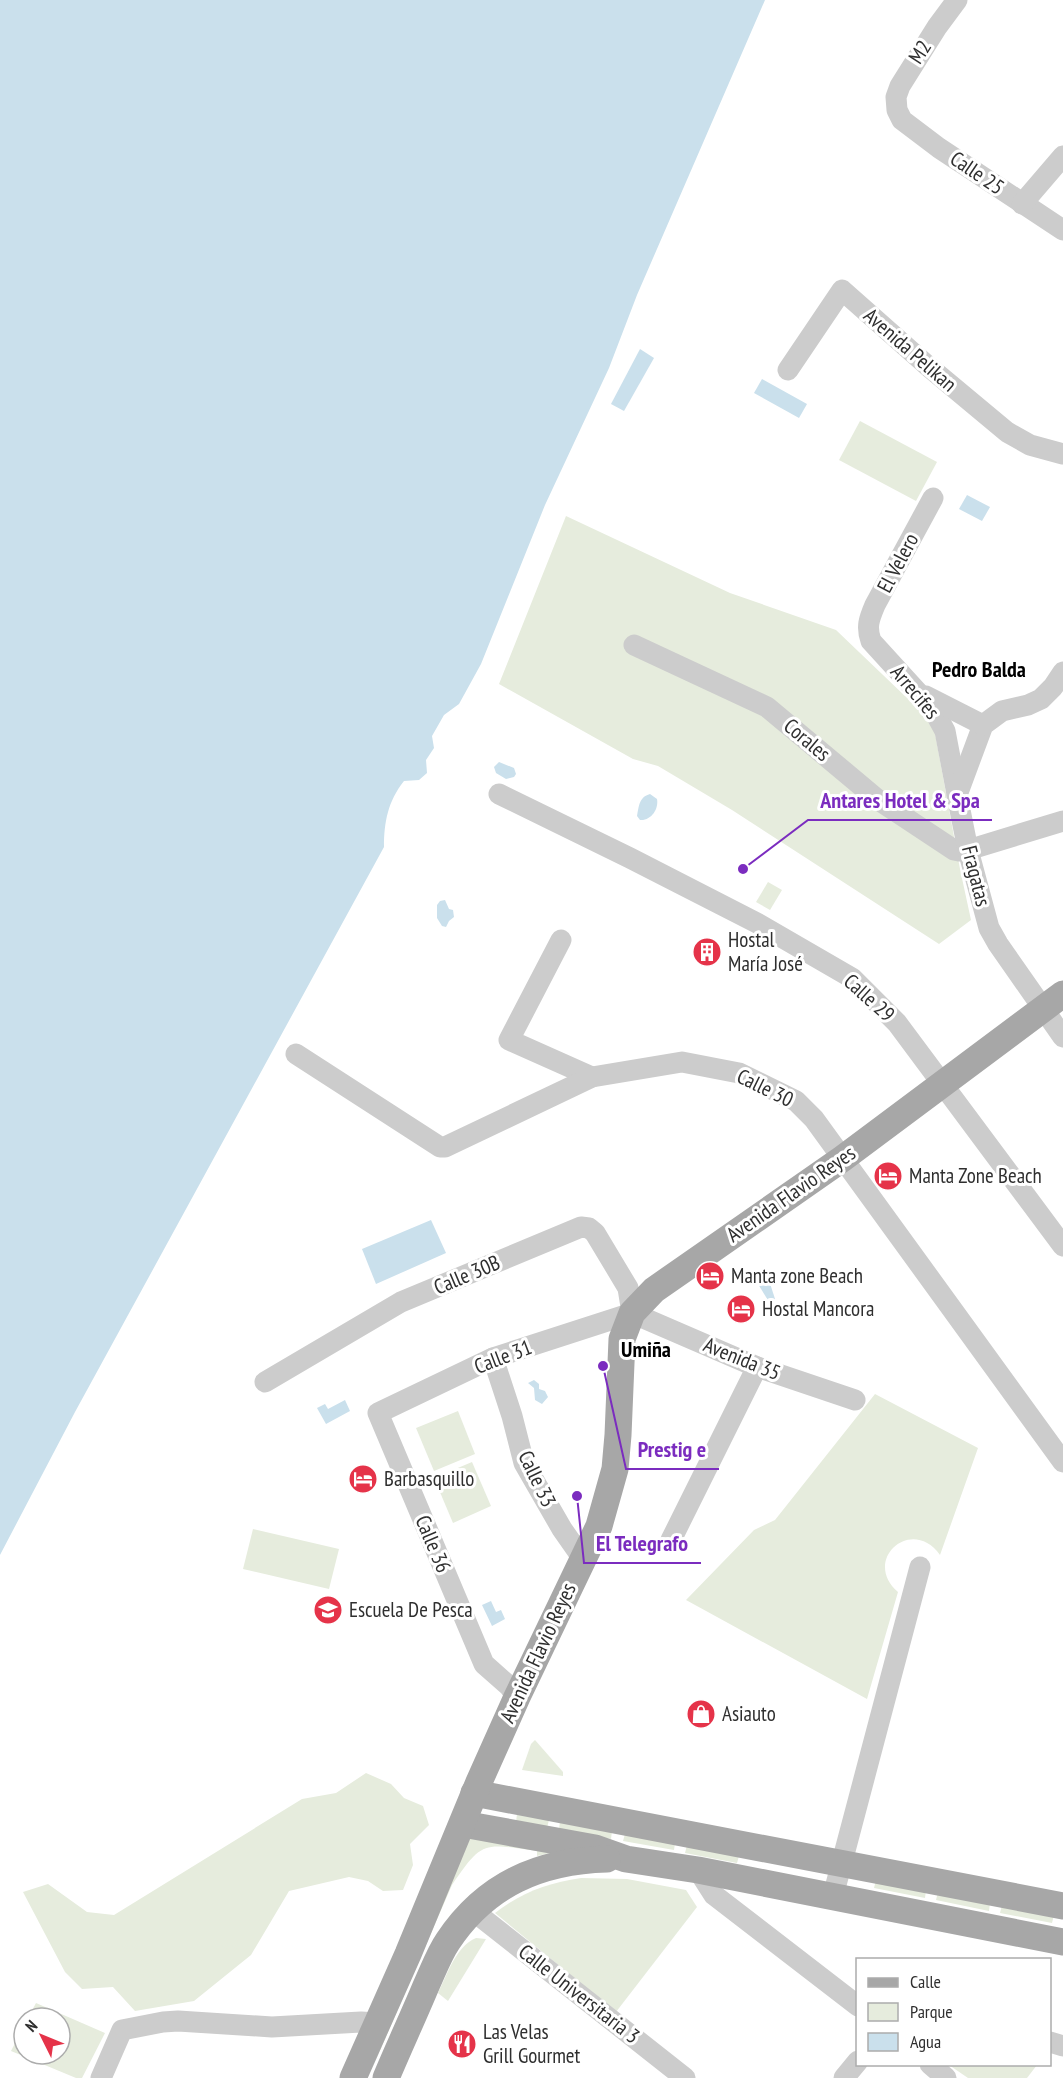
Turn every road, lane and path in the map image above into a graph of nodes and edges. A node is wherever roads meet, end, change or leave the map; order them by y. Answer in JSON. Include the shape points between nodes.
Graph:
{"nodes":[{"id":1,"x":957,"y":0,"type":"edge"},
{"id":2,"x":897,"y":110,"type":"joint"},
{"id":3,"x":1063,"y":156,"type":"edge"},
{"id":4,"x":1022,"y":204,"type":"junction"},
{"id":5,"x":1063,"y":230,"type":"edge"},
{"id":6,"x":788,"y":370,"type":"dead end"},
{"id":7,"x":1063,"y":454,"type":"edge"},
{"id":8,"x":933,"y":498,"type":"dead end"},
{"id":9,"x":867,"y":631,"type":"joint"},
{"id":10,"x":634,"y":645,"type":"dead end"},
{"id":11,"x":1063,"y":672,"type":"edge"},
{"id":12,"x":914,"y":691,"type":"junction"},
{"id":13,"x":983,"y":725,"type":"junction"},
{"id":14,"x":499,"y":794,"type":"dead end"},
{"id":15,"x":957,"y":795,"type":"junction"},
{"id":16,"x":1063,"y":821,"type":"edge"},
{"id":17,"x":968,"y":850,"type":"junction"},
{"id":18,"x":561,"y":940,"type":"dead end"},
{"id":19,"x":1053,"y":1001,"type":"edge"},
{"id":20,"x":1063,"y":1037,"type":"edge"},
{"id":21,"x":296,"y":1054,"type":"dead end"},
{"id":22,"x":592,"y":1077,"type":"junction"},
{"id":23,"x":944,"y":1084,"type":"junction"},
{"id":24,"x":842,"y":1159,"type":"junction"},
{"id":25,"x":1063,"y":1246,"type":"edge"},
{"id":26,"x":632,"y":1313,"type":"junction"},
{"id":27,"x":494,"y":1358,"type":"junction"},
{"id":28,"x":758,"y":1367,"type":"junction"},
{"id":29,"x":265,"y":1382,"type":"dead end"},
{"id":30,"x":855,"y":1400,"type":"dead end"},
{"id":31,"x":378,"y":1413,"type":"joint"},
{"id":32,"x":1063,"y":1462,"type":"edge"},
{"id":33,"x":671,"y":1540,"type":"dead end"},
{"id":34,"x":583,"y":1559,"type":"junction"},
{"id":35,"x":920,"y":1567,"type":"dead end"},
{"id":36,"x":517,"y":1697,"type":"junction"},
{"id":37,"x":474,"y":1793,"type":"junction"},
{"id":38,"x":463,"y":1824,"type":"junction"},
{"id":39,"x":626,"y":1859,"type":"junction"},
{"id":40,"x":840,"y":1863,"type":"junction"},
{"id":41,"x":698,"y":1870,"type":"junction"},
{"id":42,"x":832,"y":1896,"type":"junction"},
{"id":43,"x":1063,"y":1906,"type":"edge"},
{"id":44,"x":472,"y":1910,"type":"junction"},
{"id":45,"x":1063,"y":1942,"type":"edge"},
{"id":46,"x":829,"y":1983,"type":"junction"},
{"id":47,"x":856,"y":1990,"type":"edge"},
{"id":48,"x":856,"y":2004,"type":"edge"},
{"id":49,"x":378,"y":2023,"type":"junction"},
{"id":50,"x":856,"y":2063,"type":"edge"},
{"id":51,"x":932,"y":2066,"type":"edge"},
{"id":52,"x":101,"y":2078,"type":"edge"},
{"id":53,"x":353,"y":2078,"type":"edge"},
{"id":54,"x":386,"y":2078,"type":"edge"},
{"id":55,"x":685,"y":2078,"type":"edge"},
{"id":56,"x":844,"y":2078,"type":"edge"},
{"id":57,"x":946,"y":2078,"type":"edge"}],
"edges":[{"from":1,"to":2,"type":"street","name":"M2","via":[[900,86]]},
{"from":2,"to":4,"type":"street","name":"Calle 25","via":[[915,130]]},
{"from":3,"to":4,"type":"street"},
{"from":4,"to":5,"type":"street","name":"Calle 25"},
{"from":6,"to":7,"type":"street","name":"Avenida Pelikan","via":[[842,290],[1007,432],[1030,445]]},
{"from":8,"to":9,"type":"street","name":"El Velero","via":[[875,605]]},
{"from":9,"to":12,"type":"street","name":"Arrecifes","via":[[871,641]]},
{"from":10,"to":17,"type":"street","name":"Corales","via":[[767,707],[877,799],[949,847],[959,852]]},
{"from":11,"to":13,"type":"street","via":[[1041,699],[1002,711]]},
{"from":12,"to":13,"type":"street"},
{"from":12,"to":15,"type":"street","name":"Arrecifes","via":[[933,709],[945,731]]},
{"from":13,"to":15,"type":"street"},
{"from":14,"to":23,"type":"street","name":"Calle 29","via":[[757,923],[852,978],[897,1023]]},
{"from":15,"to":17,"type":"street","name":"Fragatas"},
{"from":16,"to":17,"type":"street"},
{"from":17,"to":19,"type":"street","name":"Fragatas","via":[[989,928],[998,945]]},
{"from":18,"to":22,"type":"street","via":[[509,1040]]},
{"from":19,"to":20,"type":"street","name":"Fragatas"},
{"from":19,"to":23,"type":"main road","name":"Avenida Flavio Reyes"},
{"from":21,"to":22,"type":"street","name":"Calle 30","via":[[440,1147]]},
{"from":22,"to":24,"type":"street","name":"Calle 30","via":[[682,1062],[739,1073],[796,1101]]},
{"from":23,"to":24,"type":"main road","name":"Avenida Flavio Reyes"},
{"from":23,"to":25,"type":"street","name":"Calle 29"},
{"from":24,"to":26,"type":"main road","name":"Avenida Flavio Reyes","via":[[654,1290]]},
{"from":24,"to":32,"type":"street","name":"Calle 30"},
{"from":26,"to":27,"type":"street","name":"Calle 31"},
{"from":26,"to":28,"type":"street","name":"Avenida 35"},
{"from":26,"to":29,"type":"street","name":"Calle 30B","via":[[628,1288],[596,1233],[581,1227],[401,1302]]},
{"from":26,"to":34,"type":"main road","name":"Avenida Flavio Reyes","via":[[622,1339],[615,1469],[599,1526]]},
{"from":27,"to":31,"type":"street","name":"Calle 31"},
{"from":27,"to":34,"type":"street","name":"Calle 33","via":[[524,1463]]},
{"from":28,"to":30,"type":"street","name":"Avenida 35"},
{"from":28,"to":33,"type":"street"},
{"from":31,"to":36,"type":"street","name":"Calle 36","via":[[484,1664]]},
{"from":34,"to":36,"type":"main road","name":"Avenida Flavio Reyes"},
{"from":35,"to":40,"type":"street"},
{"from":36,"to":37,"type":"main road","name":"Avenida Flavio Reyes"},
{"from":37,"to":38,"type":"main road","name":"Avenida Flavio Reyes"},
{"from":37,"to":40,"type":"main road"},
{"from":38,"to":39,"type":"main road","via":[[595,1848]]},
{"from":38,"to":49,"type":"main road","name":"Avenida Flavio Reyes"},
{"from":39,"to":41,"type":"main road"},
{"from":39,"to":44,"type":"main road","via":[[579,1860],[546,1867],[520,1876]]},
{"from":40,"to":42,"type":"street"},
{"from":40,"to":43,"type":"main road"},
{"from":41,"to":42,"type":"main road"},
{"from":41,"to":46,"type":"street","via":[[714,1895]]},
{"from":42,"to":45,"type":"main road"},
{"from":44,"to":54,"type":"main road","via":[[446,1943]]},
{"from":44,"to":55,"type":"street","name":"Calle Universitaria 3"},
{"from":46,"to":47,"type":"street"},
{"from":46,"to":48,"type":"street"},
{"from":49,"to":52,"type":"street","via":[[272,2027],[163,2022],[123,2030]]},
{"from":49,"to":53,"type":"main road","name":"Avenida Flavio Reyes"},
{"from":50,"to":56,"type":"street"},
{"from":51,"to":57,"type":"street"}]}
